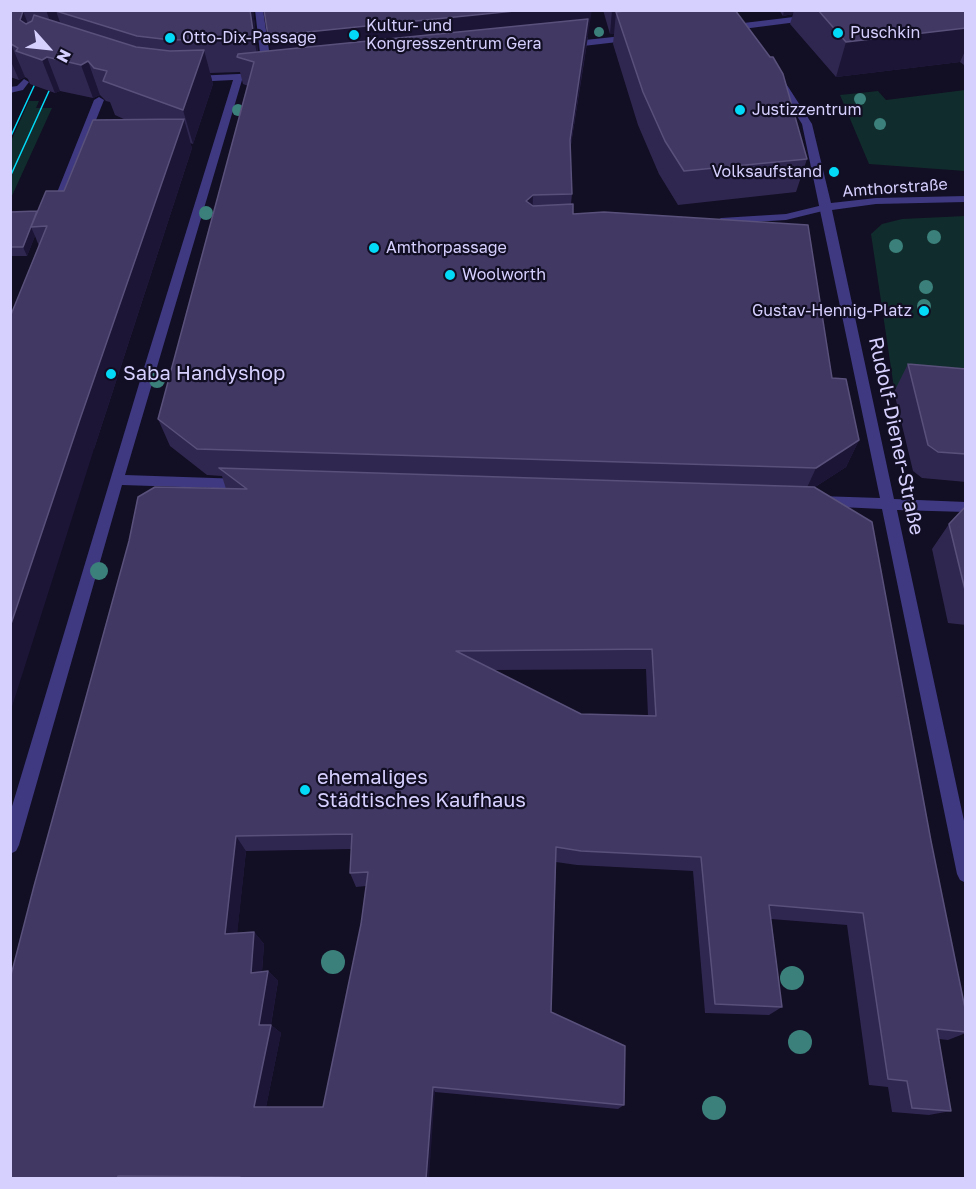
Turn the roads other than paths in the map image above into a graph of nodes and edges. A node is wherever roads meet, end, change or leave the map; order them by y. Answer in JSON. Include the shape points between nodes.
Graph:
{"nodes":[{"id":1,"x":259,"y":10,"type":"edge"},
{"id":2,"x":728,"y":16,"type":"edge"},
{"id":3,"x":818,"y":17,"type":"dead end"},
{"id":4,"x":714,"y":29,"type":"edge"},
{"id":5,"x":741,"y":30,"type":"junction"},
{"id":6,"x":642,"y":37,"type":"edge"},
{"id":7,"x":559,"y":46,"type":"edge"},
{"id":8,"x":771,"y":68,"type":"edge"},
{"id":9,"x":280,"y":74,"type":"edge"},
{"id":10,"x":268,"y":75,"type":"junction"},
{"id":11,"x":238,"y":78,"type":"junction"},
{"id":12,"x":180,"y":79,"type":"edge"},
{"id":13,"x":24,"y":82,"type":"edge"},
{"id":14,"x":10,"y":90,"type":"edge"},
{"id":15,"x":99,"y":100,"type":"edge"},
{"id":16,"x":966,"y":199,"type":"edge"},
{"id":17,"x":827,"y":207,"type":"junction"},
{"id":18,"x":50,"y":221,"type":"edge"},
{"id":19,"x":709,"y":222,"type":"edge"},
{"id":20,"x":117,"y":480,"type":"junction"},
{"id":21,"x":256,"y":485,"type":"edge"},
{"id":22,"x":807,"y":501,"type":"edge"},
{"id":23,"x":889,"y":503,"type":"junction"},
{"id":24,"x":966,"y":507,"type":"edge"},
{"id":25,"x":10,"y":845,"type":"edge"},
{"id":26,"x":966,"y":874,"type":"edge"}],
"edges":[{"from":1,"to":10,"type":"street"},
{"from":2,"to":5,"type":"street"},
{"from":3,"to":5,"type":"street"},
{"from":4,"to":5,"type":"street"},
{"from":6,"to":7,"type":"street"},
{"from":8,"to":17,"type":"street","name":"Rudolf-Diener-Straße","via":[[792,95],[807,124]]},
{"from":9,"to":10,"type":"street"},
{"from":10,"to":11,"type":"street"},
{"from":11,"to":12,"type":"street"},
{"from":11,"to":20,"type":"street"},
{"from":13,"to":14,"type":"street","via":[[20,88]]},
{"from":15,"to":18,"type":"street"},
{"from":16,"to":17,"type":"street","name":"Amthorstraße","via":[[876,201]]},
{"from":17,"to":19,"type":"street","name":"Amthorstraße","via":[[786,217]]},
{"from":17,"to":23,"type":"street","name":"Rudolf-Diener-Straße"},
{"from":20,"to":21,"type":"street"},
{"from":20,"to":25,"type":"street"},
{"from":22,"to":23,"type":"street"},
{"from":23,"to":24,"type":"street"},
{"from":23,"to":26,"type":"street","name":"Rudolf-Diener-Straße"}]}
